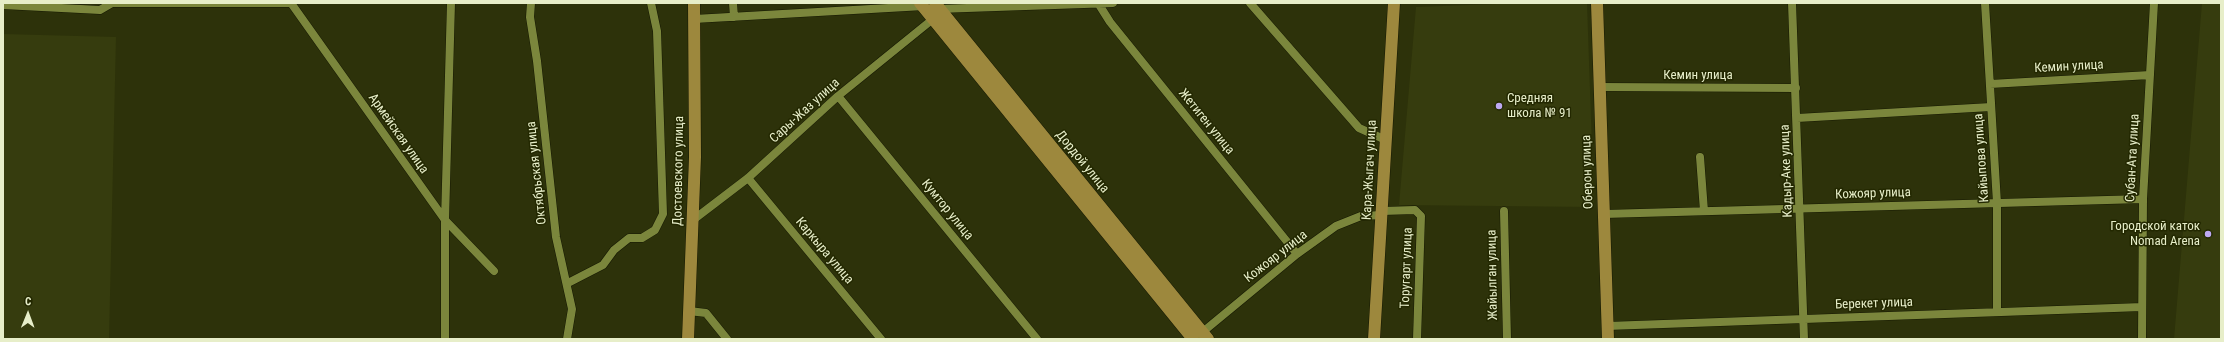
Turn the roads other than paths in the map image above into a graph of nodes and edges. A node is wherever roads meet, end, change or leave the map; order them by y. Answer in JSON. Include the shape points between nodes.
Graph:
{"nodes":[{"id":1,"x":112,"y":3,"type":"edge"},
{"id":2,"x":291,"y":3,"type":"edge"},
{"id":3,"x":451,"y":3,"type":"edge"},
{"id":4,"x":531,"y":3,"type":"edge"},
{"id":5,"x":651,"y":3,"type":"edge"},
{"id":6,"x":694,"y":3,"type":"edge"},
{"id":7,"x":733,"y":3,"type":"edge"},
{"id":8,"x":1098,"y":3,"type":"edge"},
{"id":9,"x":1113,"y":3,"type":"edge"},
{"id":10,"x":1250,"y":3,"type":"edge"},
{"id":11,"x":1394,"y":3,"type":"edge"},
{"id":12,"x":1596,"y":3,"type":"edge"},
{"id":13,"x":1792,"y":3,"type":"edge"},
{"id":14,"x":1985,"y":3,"type":"edge"},
{"id":15,"x":2154,"y":3,"type":"edge"},
{"id":16,"x":3,"y":5,"type":"edge"},
{"id":17,"x":930,"y":8,"type":"edge"},
{"id":18,"x":734,"y":16,"type":"junction"},
{"id":19,"x":694,"y":19,"type":"junction"},
{"id":20,"x":2150,"y":75,"type":"junction"},
{"id":21,"x":1990,"y":84,"type":"junction"},
{"id":22,"x":1599,"y":87,"type":"junction"},
{"id":23,"x":1796,"y":88,"type":"junction"},
{"id":24,"x":838,"y":96,"type":"junction"},
{"id":25,"x":1991,"y":107,"type":"junction"},
{"id":26,"x":1797,"y":118,"type":"junction"},
{"id":27,"x":1386,"y":140,"type":"junction"},
{"id":28,"x":1700,"y":157,"type":"dead end"},
{"id":29,"x":748,"y":178,"type":"junction"},
{"id":30,"x":2143,"y":199,"type":"junction"},
{"id":31,"x":1997,"y":203,"type":"junction"},
{"id":32,"x":1800,"y":208,"type":"junction"},
{"id":33,"x":1504,"y":211,"type":"dead end"},
{"id":34,"x":1704,"y":211,"type":"junction"},
{"id":35,"x":1382,"y":213,"type":"junction"},
{"id":36,"x":1604,"y":214,"type":"junction"},
{"id":37,"x":444,"y":220,"type":"junction"},
{"id":38,"x":693,"y":220,"type":"junction"},
{"id":39,"x":1297,"y":254,"type":"junction"},
{"id":40,"x":494,"y":271,"type":"dead end"},
{"id":41,"x":568,"y":283,"type":"junction"},
{"id":42,"x":2142,"y":307,"type":"junction"},
{"id":43,"x":689,"y":311,"type":"junction"},
{"id":44,"x":1998,"y":312,"type":"junction"},
{"id":45,"x":1804,"y":319,"type":"junction"},
{"id":46,"x":1607,"y":326,"type":"junction"},
{"id":47,"x":1199,"y":337,"type":"edge"},
{"id":48,"x":445,"y":339,"type":"edge"},
{"id":49,"x":567,"y":339,"type":"edge"},
{"id":50,"x":688,"y":339,"type":"edge"},
{"id":51,"x":727,"y":339,"type":"edge"},
{"id":52,"x":881,"y":339,"type":"edge"},
{"id":53,"x":1037,"y":339,"type":"edge"},
{"id":54,"x":1374,"y":339,"type":"edge"},
{"id":55,"x":1417,"y":339,"type":"edge"},
{"id":56,"x":1507,"y":339,"type":"edge"},
{"id":57,"x":1608,"y":339,"type":"edge"},
{"id":58,"x":1804,"y":339,"type":"edge"},
{"id":59,"x":2142,"y":339,"type":"edge"}],
"edges":[{"from":1,"to":2,"type":"street"},
{"from":1,"to":16,"type":"street","via":[[100,10]]},
{"from":2,"to":37,"type":"street","name":"Армейская улица"},
{"from":3,"to":37,"type":"street"},
{"from":4,"to":41,"type":"street","name":"Октябрьская улица","via":[[530,17],[556,237]]},
{"from":5,"to":41,"type":"street","via":[[657,32],[663,214],[655,230],[642,238],[629,238],[614,250],[603,265]]},
{"from":6,"to":19,"type":"street","name":"Достоевского улица"},
{"from":7,"to":18,"type":"street"},
{"from":8,"to":9,"type":"street"},
{"from":8,"to":17,"type":"street"},
{"from":8,"to":39,"type":"street","name":"Жетиген улица","via":[[1110,22]]},
{"from":10,"to":27,"type":"street","via":[[1359,128]]},
{"from":11,"to":27,"type":"street","name":"Кара-Жыгач улица"},
{"from":12,"to":22,"type":"street","name":"Оберон улица"},
{"from":13,"to":23,"type":"street","name":"Кадыр-Аке улица"},
{"from":14,"to":21,"type":"street","name":"Кайыпова улица"},
{"from":15,"to":20,"type":"street","name":"Субан-Ата улица"},
{"from":17,"to":18,"type":"street"},
{"from":17,"to":24,"type":"street","name":"Сары-Жаз улица"},
{"from":17,"to":47,"type":"street","name":"Дордой улица"},
{"from":18,"to":19,"type":"street"},
{"from":19,"to":38,"type":"street","name":"Достоевского улица"},
{"from":20,"to":21,"type":"street","name":"Кемин улица"},
{"from":20,"to":30,"type":"street","name":"Субан-Ата улица"},
{"from":21,"to":25,"type":"street","name":"Кайыпова улица"},
{"from":22,"to":23,"type":"street","name":"Кемин улица"},
{"from":22,"to":36,"type":"street","name":"Оберон улица"},
{"from":23,"to":26,"type":"street","name":"Кадыр-Аке улица"},
{"from":24,"to":29,"type":"street","name":"Сары-Жаз улица"},
{"from":24,"to":53,"type":"street","name":"Кумтор улица"},
{"from":25,"to":26,"type":"street"},
{"from":25,"to":31,"type":"street","name":"Кайыпова улица"},
{"from":26,"to":32,"type":"street","name":"Кадыр-Аке улица"},
{"from":27,"to":35,"type":"street","name":"Кара-Жыгач улица"},
{"from":28,"to":34,"type":"street"},
{"from":29,"to":38,"type":"street","name":"Сары-Жаз улица"},
{"from":29,"to":52,"type":"street","name":"Каркыра улица"},
{"from":30,"to":31,"type":"street","name":"Кожояр улица"},
{"from":30,"to":42,"type":"street","name":"Субан-Ата улица"},
{"from":31,"to":32,"type":"street","name":"Кожояр улица"},
{"from":31,"to":44,"type":"street","name":"Кайыпова улица"},
{"from":32,"to":34,"type":"street","name":"Кожояр улица"},
{"from":32,"to":45,"type":"street","name":"Кадыр-Аке улица"},
{"from":33,"to":56,"type":"street","name":"Жайылган улица"},
{"from":34,"to":36,"type":"street","name":"Кожояр улица"},
{"from":35,"to":39,"type":"street","name":"Кожояр улица","via":[[1361,216],[1336,226]]},
{"from":35,"to":54,"type":"street","name":"Кара-Жыгач улица"},
{"from":35,"to":55,"type":"street","name":"Торугарт улица","via":[[1415,210],[1421,216]]},
{"from":36,"to":46,"type":"street","name":"Оберон улица"},
{"from":37,"to":40,"type":"street","name":"Армейская улица"},
{"from":37,"to":48,"type":"street"},
{"from":38,"to":43,"type":"street","name":"Достоевского улица"},
{"from":39,"to":47,"type":"street","name":"Кожояр улица"},
{"from":41,"to":49,"type":"street","name":"Октябрьская улица","via":[[572,309]]},
{"from":42,"to":44,"type":"street","name":"Берекет улица"},
{"from":42,"to":59,"type":"street","name":"Субан-Ата улица"},
{"from":43,"to":50,"type":"street","name":"Достоевского улица"},
{"from":43,"to":51,"type":"street","via":[[706,313]]},
{"from":44,"to":45,"type":"street","name":"Берекет улица"},
{"from":45,"to":46,"type":"street","name":"Берекет улица"},
{"from":45,"to":58,"type":"street","name":"Кадыр-Аке улица"},
{"from":46,"to":57,"type":"street","name":"Оберон улица"}]}
